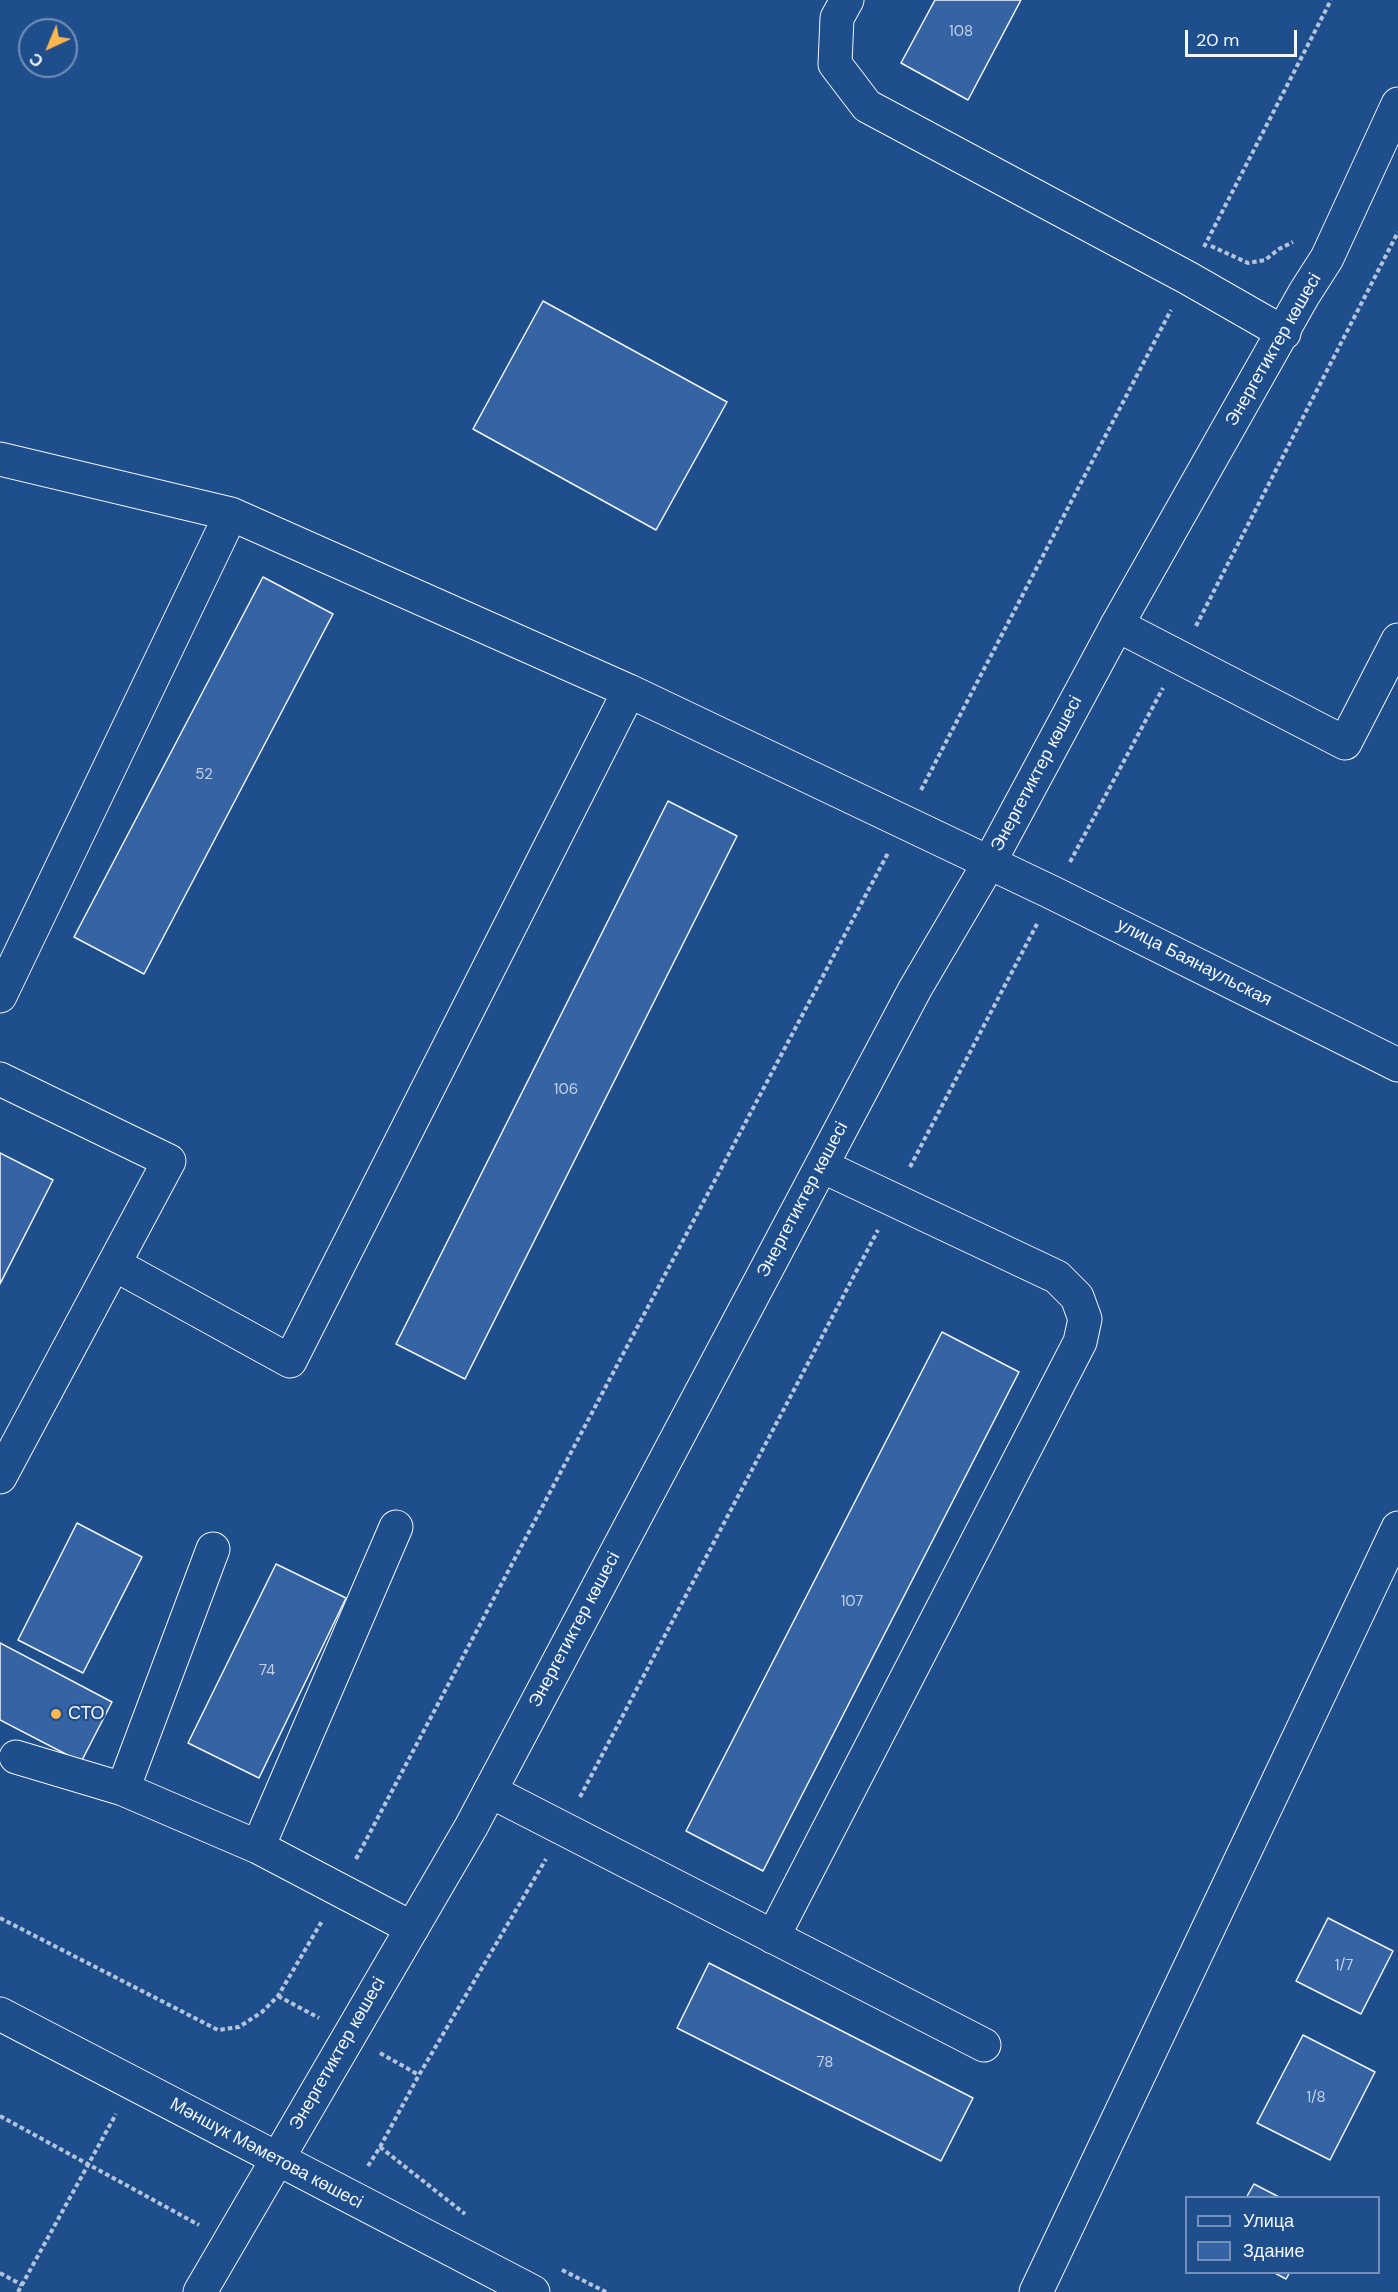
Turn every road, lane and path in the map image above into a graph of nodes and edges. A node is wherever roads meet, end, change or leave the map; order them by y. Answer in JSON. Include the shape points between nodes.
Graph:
{"nodes":[{"id":1,"x":848,"y":0,"type":"edge"},
{"id":2,"x":1331,"y":0,"type":"edge"},
{"id":3,"x":1398,"y":104,"type":"edge"},
{"id":4,"x":1196,"y":239,"type":"dead end"},
{"id":5,"x":1293,"y":241,"type":"dead end"},
{"id":6,"x":1206,"y":244,"type":"junction"},
{"id":7,"x":1188,"y":278,"type":"junction"},
{"id":8,"x":1284,"y":333,"type":"junction"},
{"id":9,"x":0,"y":459,"type":"edge"},
{"id":10,"x":231,"y":514,"type":"junction"},
{"id":11,"x":1118,"y":625,"type":"junction"},
{"id":12,"x":1398,"y":640,"type":"edge"},
{"id":13,"x":629,"y":691,"type":"junction"},
{"id":14,"x":905,"y":822,"type":"junction"},
{"id":15,"x":989,"y":863,"type":"junction"},
{"id":16,"x":0,"y":996,"type":"edge"},
{"id":17,"x":1398,"y":1065,"type":"edge"},
{"id":18,"x":0,"y":1079,"type":"edge"},
{"id":19,"x":822,"y":1166,"type":"junction"},
{"id":20,"x":114,"y":1264,"type":"junction"},
{"id":21,"x":0,"y":1477,"type":"edge"},
{"id":22,"x":396,"y":1527,"type":"dead end"},
{"id":23,"x":1398,"y":1528,"type":"edge"},
{"id":24,"x":213,"y":1549,"type":"dead end"},
{"id":25,"x":16,"y":1757,"type":"dead end"},
{"id":26,"x":123,"y":1789,"type":"junction"},
{"id":27,"x":490,"y":1791,"type":"junction"},
{"id":28,"x":258,"y":1847,"type":"junction"},
{"id":29,"x":339,"y":1890,"type":"junction"},
{"id":30,"x":0,"y":1918,"type":"edge"},
{"id":31,"x":412,"y":1928,"type":"junction"},
{"id":32,"x":773,"y":1937,"type":"junction"},
{"id":33,"x":0,"y":2014,"type":"edge"},
{"id":34,"x":984,"y":2045,"type":"dead end"},
{"id":35,"x":133,"y":2084,"type":"junction"},
{"id":36,"x":0,"y":2116,"type":"edge"},
{"id":37,"x":380,"y":2147,"type":"dead end"},
{"id":38,"x":277,"y":2159,"type":"junction"},
{"id":39,"x":90,"y":2164,"type":"junction"},
{"id":40,"x":465,"y":2214,"type":"dead end"},
{"id":41,"x":229,"y":2242,"type":"junction"},
{"id":42,"x":554,"y":2266,"type":"dead end"},
{"id":43,"x":0,"y":2273,"type":"edge"},
{"id":44,"x":22,"y":2285,"type":"junction"},
{"id":45,"x":18,"y":2292,"type":"edge"},
{"id":46,"x":200,"y":2292,"type":"edge"},
{"id":47,"x":533,"y":2292,"type":"edge"},
{"id":48,"x":606,"y":2292,"type":"edge"},
{"id":49,"x":1036,"y":2292,"type":"edge"}],
"edges":[{"from":1,"to":7,"type":"street","via":[[837,18],[835,64],[867,106]]},
{"from":2,"to":6,"type":"path"},
{"from":3,"to":8,"type":"street","name":"Энергетиктер көшесі","via":[[1327,258]]},
{"from":4,"to":6,"type":"path"},
{"from":5,"to":6,"type":"path","via":[[1265,260],[1248,263]]},
{"from":6,"to":7,"type":"path"},
{"from":7,"to":8,"type":"street"},
{"from":7,"to":14,"type":"path"},
{"from":8,"to":11,"type":"street","name":"Энергетиктер көшесі"},
{"from":9,"to":10,"type":"street","name":"улица Баянаульская"},
{"from":10,"to":13,"type":"street","name":"улица Баянаульская"},
{"from":10,"to":16,"type":"street"},
{"from":11,"to":12,"type":"street","via":[[1346,743]]},
{"from":11,"to":15,"type":"street","name":"Энергетиктер көшесі"},
{"from":13,"to":14,"type":"street","name":"улица Баянаульская"},
{"from":13,"to":20,"type":"street","via":[[290,1361]]},
{"from":14,"to":15,"type":"street","name":"улица Баянаульская"},
{"from":14,"to":29,"type":"path"},
{"from":15,"to":17,"type":"street","name":"улица Баянаульская"},
{"from":15,"to":19,"type":"street","name":"Энергетиктер көшесі","via":[[915,990]]},
{"from":18,"to":20,"type":"street","via":[[169,1161]]},
{"from":19,"to":27,"type":"street","name":"Энергетиктер көшесі"},
{"from":19,"to":32,"type":"street","via":[[1057,1277],[1077,1297],[1085,1319],[1080,1342]]},
{"from":20,"to":21,"type":"street"},
{"from":22,"to":28,"type":"street"},
{"from":23,"to":49,"type":"street"},
{"from":24,"to":26,"type":"street"},
{"from":25,"to":26,"type":"street"},
{"from":26,"to":28,"type":"street"},
{"from":27,"to":31,"type":"street","name":"Энергетиктер көшесі"},
{"from":27,"to":32,"type":"street"},
{"from":28,"to":29,"type":"street"},
{"from":29,"to":30,"type":"path","via":[[278,1996],[239,2027],[218,2030]]},
{"from":29,"to":31,"type":"street"},
{"from":31,"to":38,"type":"street","name":"Энергетиктер көшесі"},
{"from":32,"to":34,"type":"street"},
{"from":33,"to":35,"type":"street","name":"Мәншүк Мәметова көшесі"},
{"from":35,"to":38,"type":"street","name":"Мәншүк Мәметова көшесі"},
{"from":35,"to":39,"type":"path"},
{"from":36,"to":39,"type":"path"},
{"from":37,"to":40,"type":"path"},
{"from":38,"to":41,"type":"street","name":"Энергетиктер көшесі"},
{"from":38,"to":47,"type":"street","name":"Мәншүк Мәметова көшесі"},
{"from":39,"to":41,"type":"path"},
{"from":39,"to":44,"type":"path"},
{"from":41,"to":46,"type":"street","name":"Энергетиктер көшесі"},
{"from":42,"to":48,"type":"path"},
{"from":43,"to":44,"type":"path"},
{"from":44,"to":45,"type":"path"}]}
